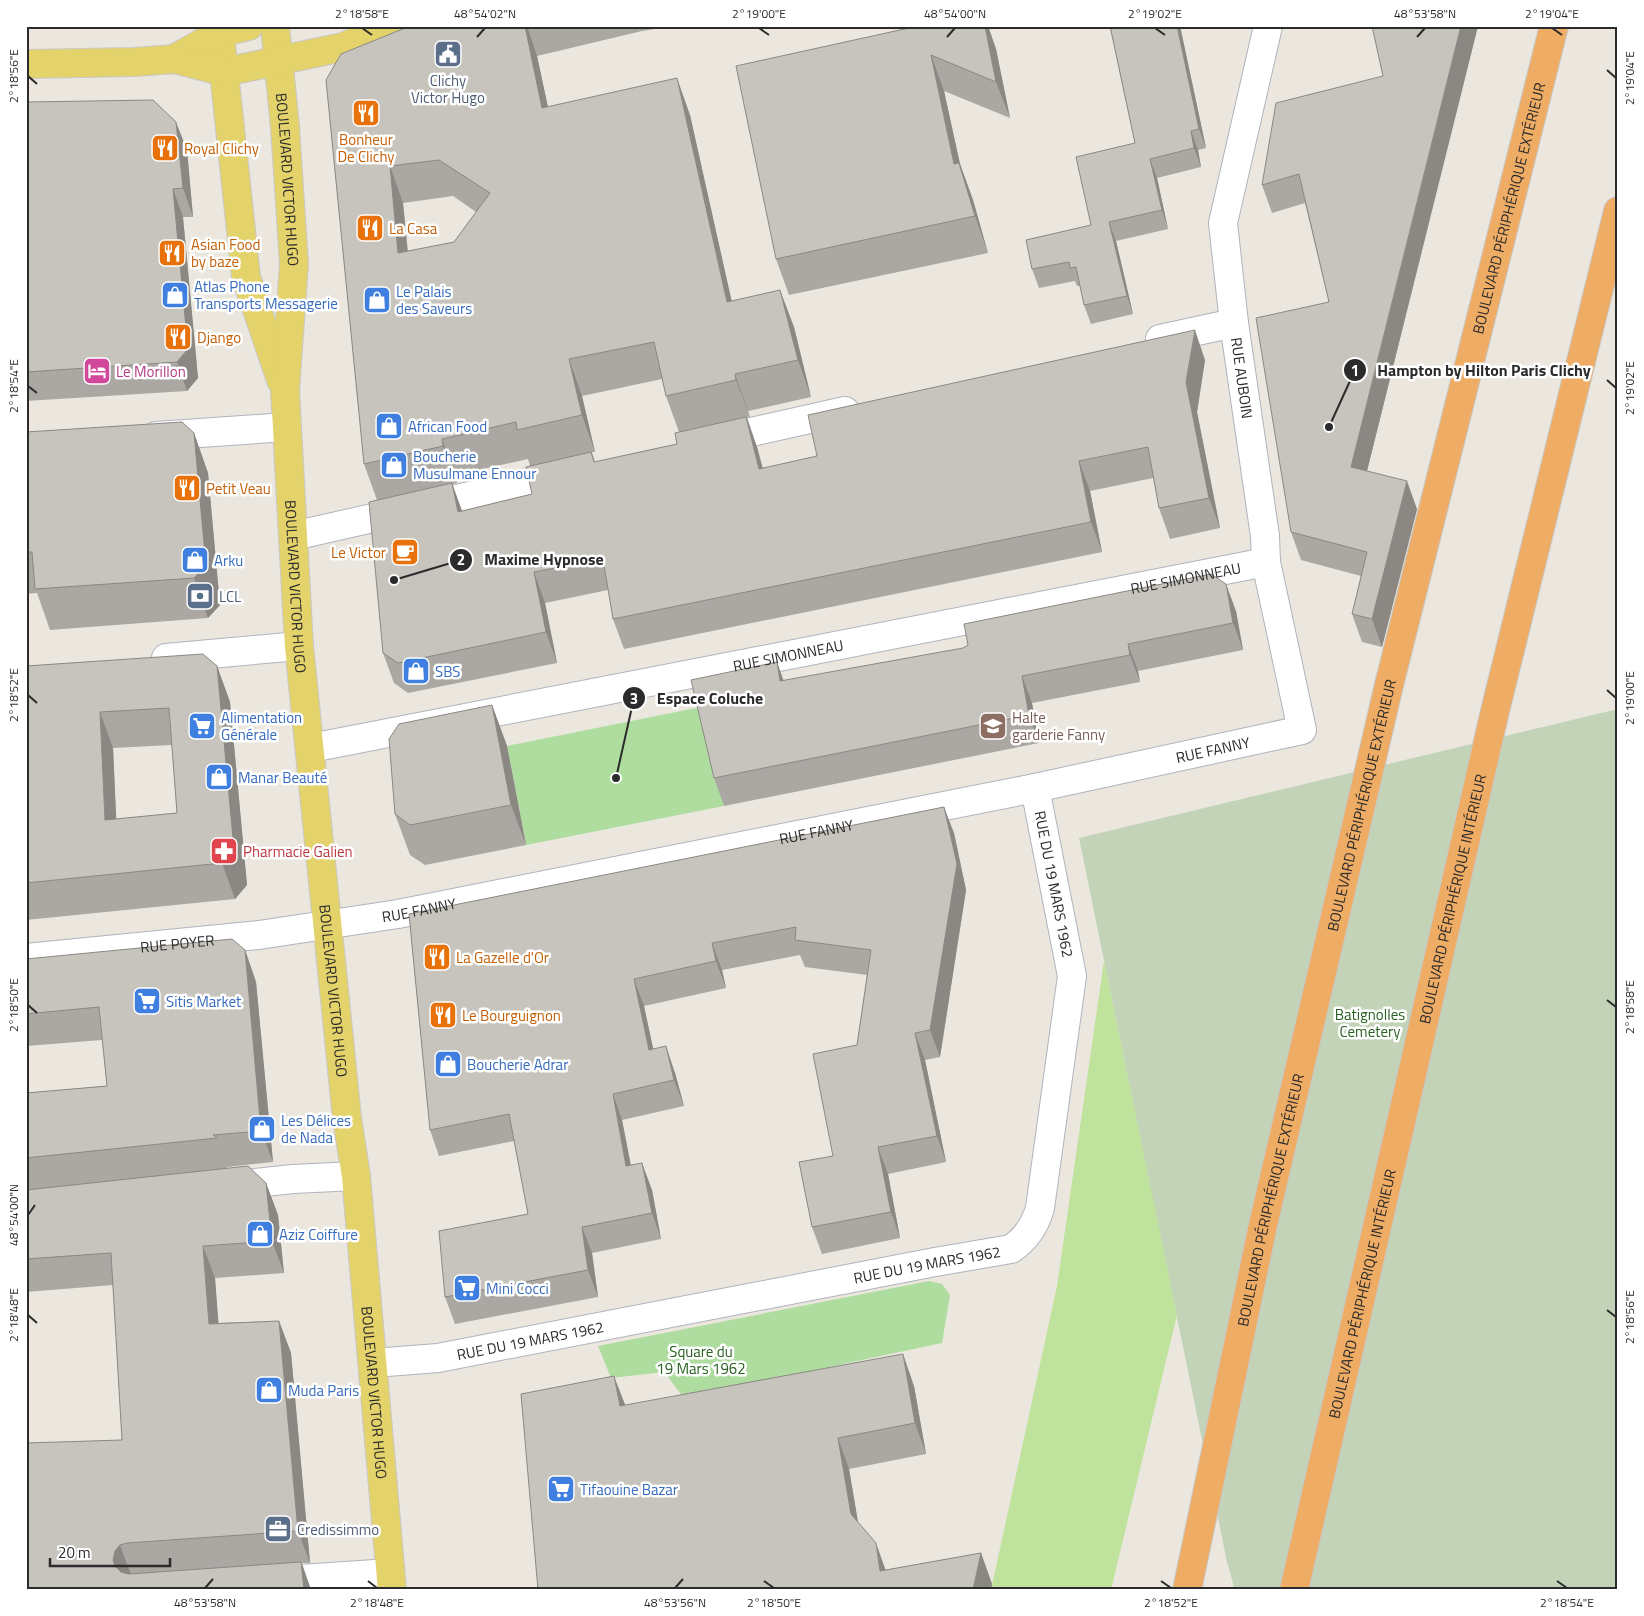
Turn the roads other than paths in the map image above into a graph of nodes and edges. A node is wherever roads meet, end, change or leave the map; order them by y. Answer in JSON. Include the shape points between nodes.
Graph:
{"nodes":[{"id":1,"x":249,"y":26,"type":"edge"},
{"id":2,"x":275,"y":26,"type":"edge"},
{"id":3,"x":393,"y":26,"type":"edge"},
{"id":4,"x":1268,"y":26,"type":"edge"},
{"id":5,"x":1554,"y":26,"type":"edge"},
{"id":6,"x":220,"y":29,"type":"edge"},
{"id":7,"x":174,"y":59,"type":"junction"},
{"id":8,"x":280,"y":60,"type":"junction"},
{"id":9,"x":26,"y":64,"type":"edge"},
{"id":10,"x":225,"y":72,"type":"junction"},
{"id":11,"x":1618,"y":211,"type":"edge"},
{"id":12,"x":1234,"y":323,"type":"junction"},
{"id":13,"x":1140,"y":344,"type":"edge"},
{"id":14,"x":285,"y":391,"type":"junction"},
{"id":15,"x":868,"y":406,"type":"edge"},
{"id":16,"x":287,"y":427,"type":"junction"},
{"id":17,"x":132,"y":438,"type":"edge"},
{"id":18,"x":692,"y":446,"type":"edge"},
{"id":19,"x":595,"y":468,"type":"edge"},
{"id":20,"x":293,"y":536,"type":"junction"},
{"id":21,"x":1266,"y":562,"type":"junction"},
{"id":22,"x":299,"y":646,"type":"junction"},
{"id":23,"x":141,"y":660,"type":"edge"},
{"id":24,"x":1302,"y":730,"type":"joint"},
{"id":25,"x":311,"y":748,"type":"junction"},
{"id":26,"x":1035,"y":788,"type":"junction"},
{"id":27,"x":328,"y":925,"type":"junction"},
{"id":28,"x":26,"y":958,"type":"edge"},
{"id":29,"x":356,"y":1176,"type":"junction"},
{"id":30,"x":204,"y":1188,"type":"edge"},
{"id":31,"x":374,"y":1363,"type":"junction"},
{"id":32,"x":391,"y":1581,"type":"edge"},
{"id":33,"x":246,"y":1583,"type":"edge"},
{"id":34,"x":1187,"y":1590,"type":"edge"},
{"id":35,"x":1294,"y":1590,"type":"edge"}],
"edges":[{"from":1,"to":6,"type":"main road"},
{"from":2,"to":8,"type":"main road","name":"BOULEVARD VICTOR HUGO"},
{"from":3,"to":8,"type":"main road","via":[[343,47]]},
{"from":4,"to":12,"type":"street","name":"RUE AUBOIN","via":[[1223,223]]},
{"from":5,"to":34,"type":"highway","name":"BOULEVARD PÉRIPHÉRIQUE EXTÉRIEUR","via":[[1371,762],[1263,1225]]},
{"from":6,"to":7,"type":"main road"},
{"from":6,"to":10,"type":"main road","name":"BOULEVARD VICTOR HUGO"},
{"from":7,"to":9,"type":"main road"},
{"from":7,"to":10,"type":"main road"},
{"from":8,"to":10,"type":"main road"},
{"from":8,"to":14,"type":"main road","name":"BOULEVARD VICTOR HUGO","via":[[294,264]]},
{"from":10,"to":14,"type":"main road","name":"BOULEVARD VICTOR HUGO","via":[[246,277]]},
{"from":11,"to":35,"type":"highway","name":"BOULEVARD PÉRIPHÉRIQUE INTÉRIEUR","via":[[1495,711]]},
{"from":12,"to":13,"type":"street"},
{"from":12,"to":21,"type":"street","name":"RUE AUBOIN"},
{"from":14,"to":16,"type":"main road","name":"BOULEVARD VICTOR HUGO"},
{"from":15,"to":18,"type":"street"},
{"from":16,"to":17,"type":"street"},
{"from":16,"to":20,"type":"main road","name":"BOULEVARD VICTOR HUGO"},
{"from":19,"to":20,"type":"street"},
{"from":20,"to":22,"type":"main road","name":"BOULEVARD VICTOR HUGO"},
{"from":21,"to":24,"type":"street","name":"RUE AUBOIN"},
{"from":21,"to":25,"type":"street","name":"RUE SIMONNEAU"},
{"from":22,"to":23,"type":"street"},
{"from":22,"to":25,"type":"main road","name":"BOULEVARD VICTOR HUGO"},
{"from":24,"to":26,"type":"street","name":"RUE FANNY"},
{"from":25,"to":27,"type":"main road","name":"BOULEVARD VICTOR HUGO"},
{"from":26,"to":27,"type":"street","name":"RUE FANNY"},
{"from":26,"to":31,"type":"street","name":"RUE DU 19 MARS 1962","via":[[1072,976],[1040,1208],[1020,1243],[1010,1249],[438,1358]]},
{"from":27,"to":28,"type":"street","name":"RUE POYER","via":[[260,935]]},
{"from":27,"to":29,"type":"main road","name":"BOULEVARD VICTOR HUGO","via":[[347,1118]]},
{"from":29,"to":30,"type":"street"},
{"from":29,"to":31,"type":"main road","name":"BOULEVARD VICTOR HUGO"},
{"from":31,"to":32,"type":"main road","name":"BOULEVARD VICTOR HUGO"},
{"from":32,"to":33,"type":"street"}]}
